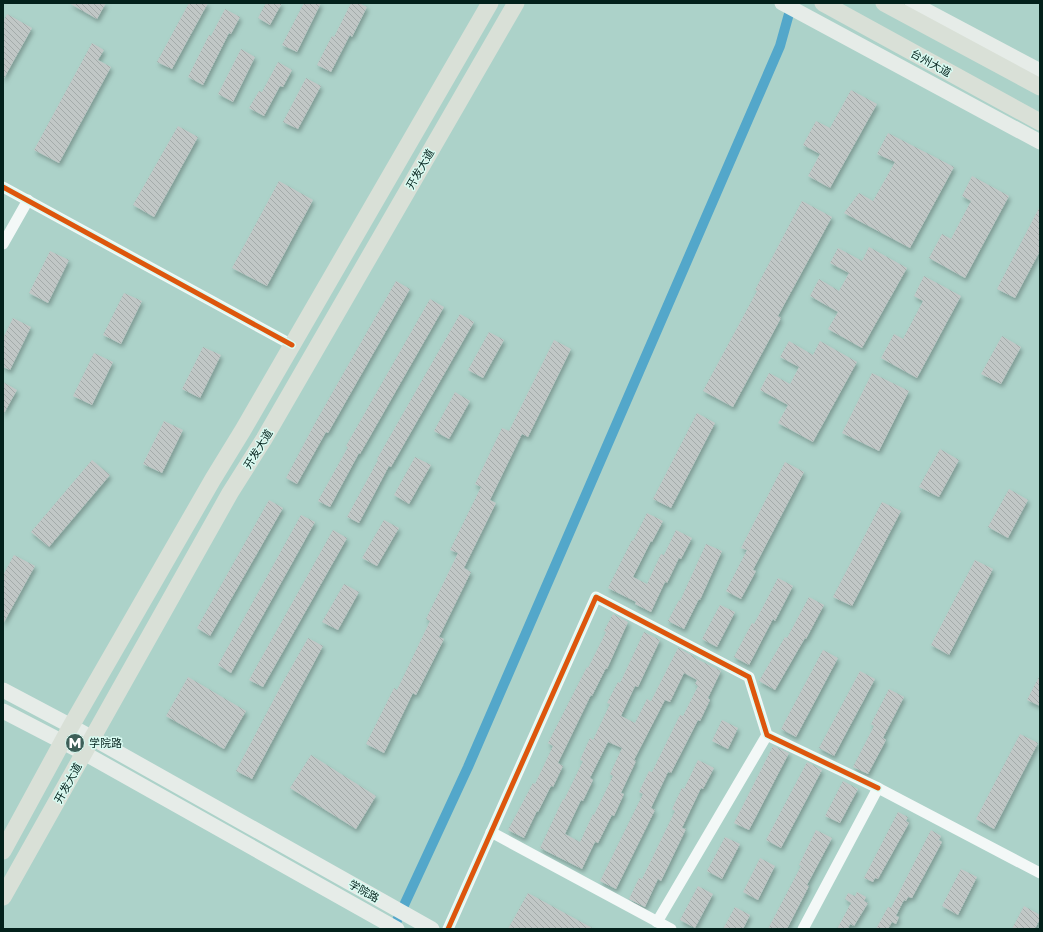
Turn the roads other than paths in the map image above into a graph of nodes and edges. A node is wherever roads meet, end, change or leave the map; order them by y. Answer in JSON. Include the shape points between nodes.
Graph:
{"nodes":[{"id":1,"x":490,"y":3,"type":"edge"},
{"id":2,"x":516,"y":3,"type":"edge"},
{"id":3,"x":782,"y":3,"type":"edge"},
{"id":4,"x":823,"y":3,"type":"edge"},
{"id":5,"x":884,"y":3,"type":"edge"},
{"id":6,"x":912,"y":3,"type":"edge"},
{"id":7,"x":1040,"y":71,"type":"edge"},
{"id":8,"x":1040,"y":87,"type":"edge"},
{"id":9,"x":1040,"y":122,"type":"edge"},
{"id":10,"x":1040,"y":142,"type":"edge"},
{"id":11,"x":3,"y":187,"type":"edge"},
{"id":12,"x":28,"y":200,"type":"junction"},
{"id":13,"x":3,"y":244,"type":"edge"},
{"id":14,"x":292,"y":345,"type":"junction"},
{"id":15,"x":3,"y":690,"type":"edge"},
{"id":16,"x":3,"y":711,"type":"edge"},
{"id":17,"x":71,"y":726,"type":"junction"},
{"id":18,"x":768,"y":735,"type":"junction"},
{"id":19,"x":92,"y":738,"type":"junction"},
{"id":20,"x":62,"y":741,"type":"junction"},
{"id":21,"x":84,"y":753,"type":"junction"},
{"id":22,"x":878,"y":788,"type":"junction"},
{"id":23,"x":491,"y":832,"type":"junction"},
{"id":24,"x":3,"y":851,"type":"edge"},
{"id":25,"x":1040,"y":874,"type":"edge"},
{"id":26,"x":3,"y":897,"type":"edge"},
{"id":27,"x":657,"y":922,"type":"junction"},
{"id":28,"x":397,"y":929,"type":"edge"},
{"id":29,"x":432,"y":929,"type":"edge"},
{"id":30,"x":448,"y":929,"type":"edge"},
{"id":31,"x":670,"y":929,"type":"edge"},
{"id":32,"x":803,"y":929,"type":"edge"}],
"edges":[{"from":1,"to":14,"type":"main road","name":"开发大道"},
{"from":2,"to":19,"type":"main road","name":"开发大道","via":[[264,439],[230,493]]},
{"from":3,"to":10,"type":"main road"},
{"from":4,"to":9,"type":"main road","name":"台州大道"},
{"from":5,"to":8,"type":"main road"},
{"from":6,"to":7,"type":"main road"},
{"from":11,"to":12,"type":"street"},
{"from":12,"to":13,"type":"street"},
{"from":12,"to":14,"type":"street"},
{"from":14,"to":17,"type":"main road","name":"开发大道"},
{"from":15,"to":17,"type":"main road","name":"学院路"},
{"from":16,"to":20,"type":"main road","name":"学院路"},
{"from":17,"to":19,"type":"main road","name":"学院路"},
{"from":17,"to":20,"type":"main road","name":"开发大道"},
{"from":18,"to":22,"type":"street"},
{"from":18,"to":23,"type":"street","via":[[749,677],[596,597]]},
{"from":18,"to":27,"type":"street"},
{"from":19,"to":21,"type":"main road","name":"开发大道"},
{"from":19,"to":29,"type":"main road","name":"学院路"},
{"from":20,"to":21,"type":"main road","name":"学院路"},
{"from":20,"to":24,"type":"main road","name":"开发大道"},
{"from":21,"to":26,"type":"main road","name":"开发大道"},
{"from":21,"to":28,"type":"main road","name":"学院路"},
{"from":22,"to":25,"type":"street"},
{"from":22,"to":32,"type":"street"},
{"from":23,"to":27,"type":"street"},
{"from":23,"to":30,"type":"street"},
{"from":27,"to":31,"type":"street"}]}
